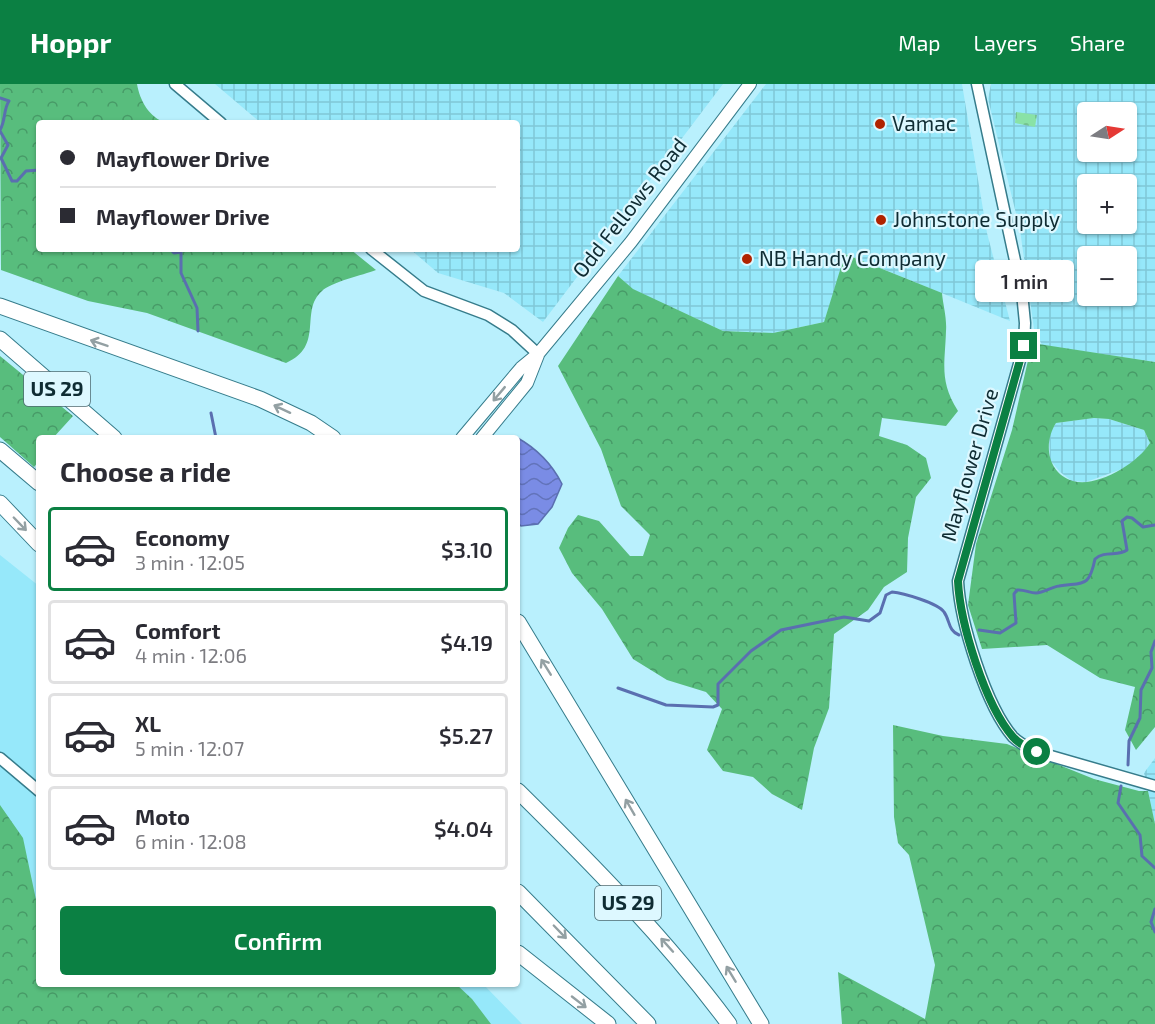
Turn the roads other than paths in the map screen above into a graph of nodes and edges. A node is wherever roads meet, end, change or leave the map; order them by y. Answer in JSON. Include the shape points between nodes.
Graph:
{"nodes":[{"id":1,"x":175,"y":84,"type":"edge"},
{"id":2,"x":750,"y":84,"type":"edge"},
{"id":3,"x":977,"y":84,"type":"edge"},
{"id":4,"x":217,"y":120,"type":"edge"},
{"id":5,"x":375,"y":252,"type":"edge"},
{"id":6,"x":0,"y":306,"type":"edge"},
{"id":7,"x":0,"y":339,"type":"edge"},
{"id":8,"x":538,"y":354,"type":"junction"},
{"id":9,"x":111,"y":435,"type":"edge"},
{"id":10,"x":329,"y":435,"type":"edge"},
{"id":11,"x":465,"y":435,"type":"edge"},
{"id":12,"x":484,"y":435,"type":"edge"},
{"id":13,"x":0,"y":450,"type":"edge"},
{"id":14,"x":36,"y":480,"type":"edge"},
{"id":15,"x":0,"y":503,"type":"edge"},
{"id":16,"x":36,"y":541,"type":"edge"},
{"id":17,"x":520,"y":625,"type":"edge"},
{"id":18,"x":0,"y":758,"type":"edge"},
{"id":19,"x":1155,"y":786,"type":"edge"},
{"id":20,"x":36,"y":788,"type":"edge"},
{"id":21,"x":520,"y":793,"type":"edge"},
{"id":22,"x":520,"y":894,"type":"edge"},
{"id":23,"x":520,"y":955,"type":"edge"},
{"id":24,"x":608,"y":1024,"type":"edge"},
{"id":25,"x":648,"y":1024,"type":"edge"},
{"id":26,"x":729,"y":1024,"type":"edge"},
{"id":27,"x":761,"y":1024,"type":"edge"}],
"edges":[{"from":1,"to":4,"type":"street"},
{"from":2,"to":8,"type":"main road","name":"Odd Fellows Road","via":[[632,242]]},
{"from":3,"to":19,"type":"street","name":"Mayflower Drive","via":[[1025,323],[1024,346],[958,581],[968,637],[1001,718],[1022,745]]},
{"from":5,"to":8,"type":"street","via":[[424,291],[488,315]]},
{"from":10,"to":6,"type":"highway","one_way":true,"via":[[260,399]]},
{"from":7,"to":9,"type":"highway","number":"US 29"},
{"from":8,"to":11,"type":"main road","name":"Odd Fellows Road","one_way":true,"via":[[521,368]]},
{"from":8,"to":12,"type":"main road","name":"Odd Fellows Road","via":[[527,383]]},
{"from":13,"to":14,"type":"highway"},
{"from":15,"to":16,"type":"highway","one_way":true},
{"from":27,"to":17,"type":"highway","one_way":true},
{"from":18,"to":20,"type":"street"},
{"from":26,"to":21,"type":"highway","number":"US 29","one_way":true,"via":[[670,948]]},
{"from":22,"to":25,"type":"highway","one_way":true},
{"from":23,"to":24,"type":"highway","one_way":true}]}
